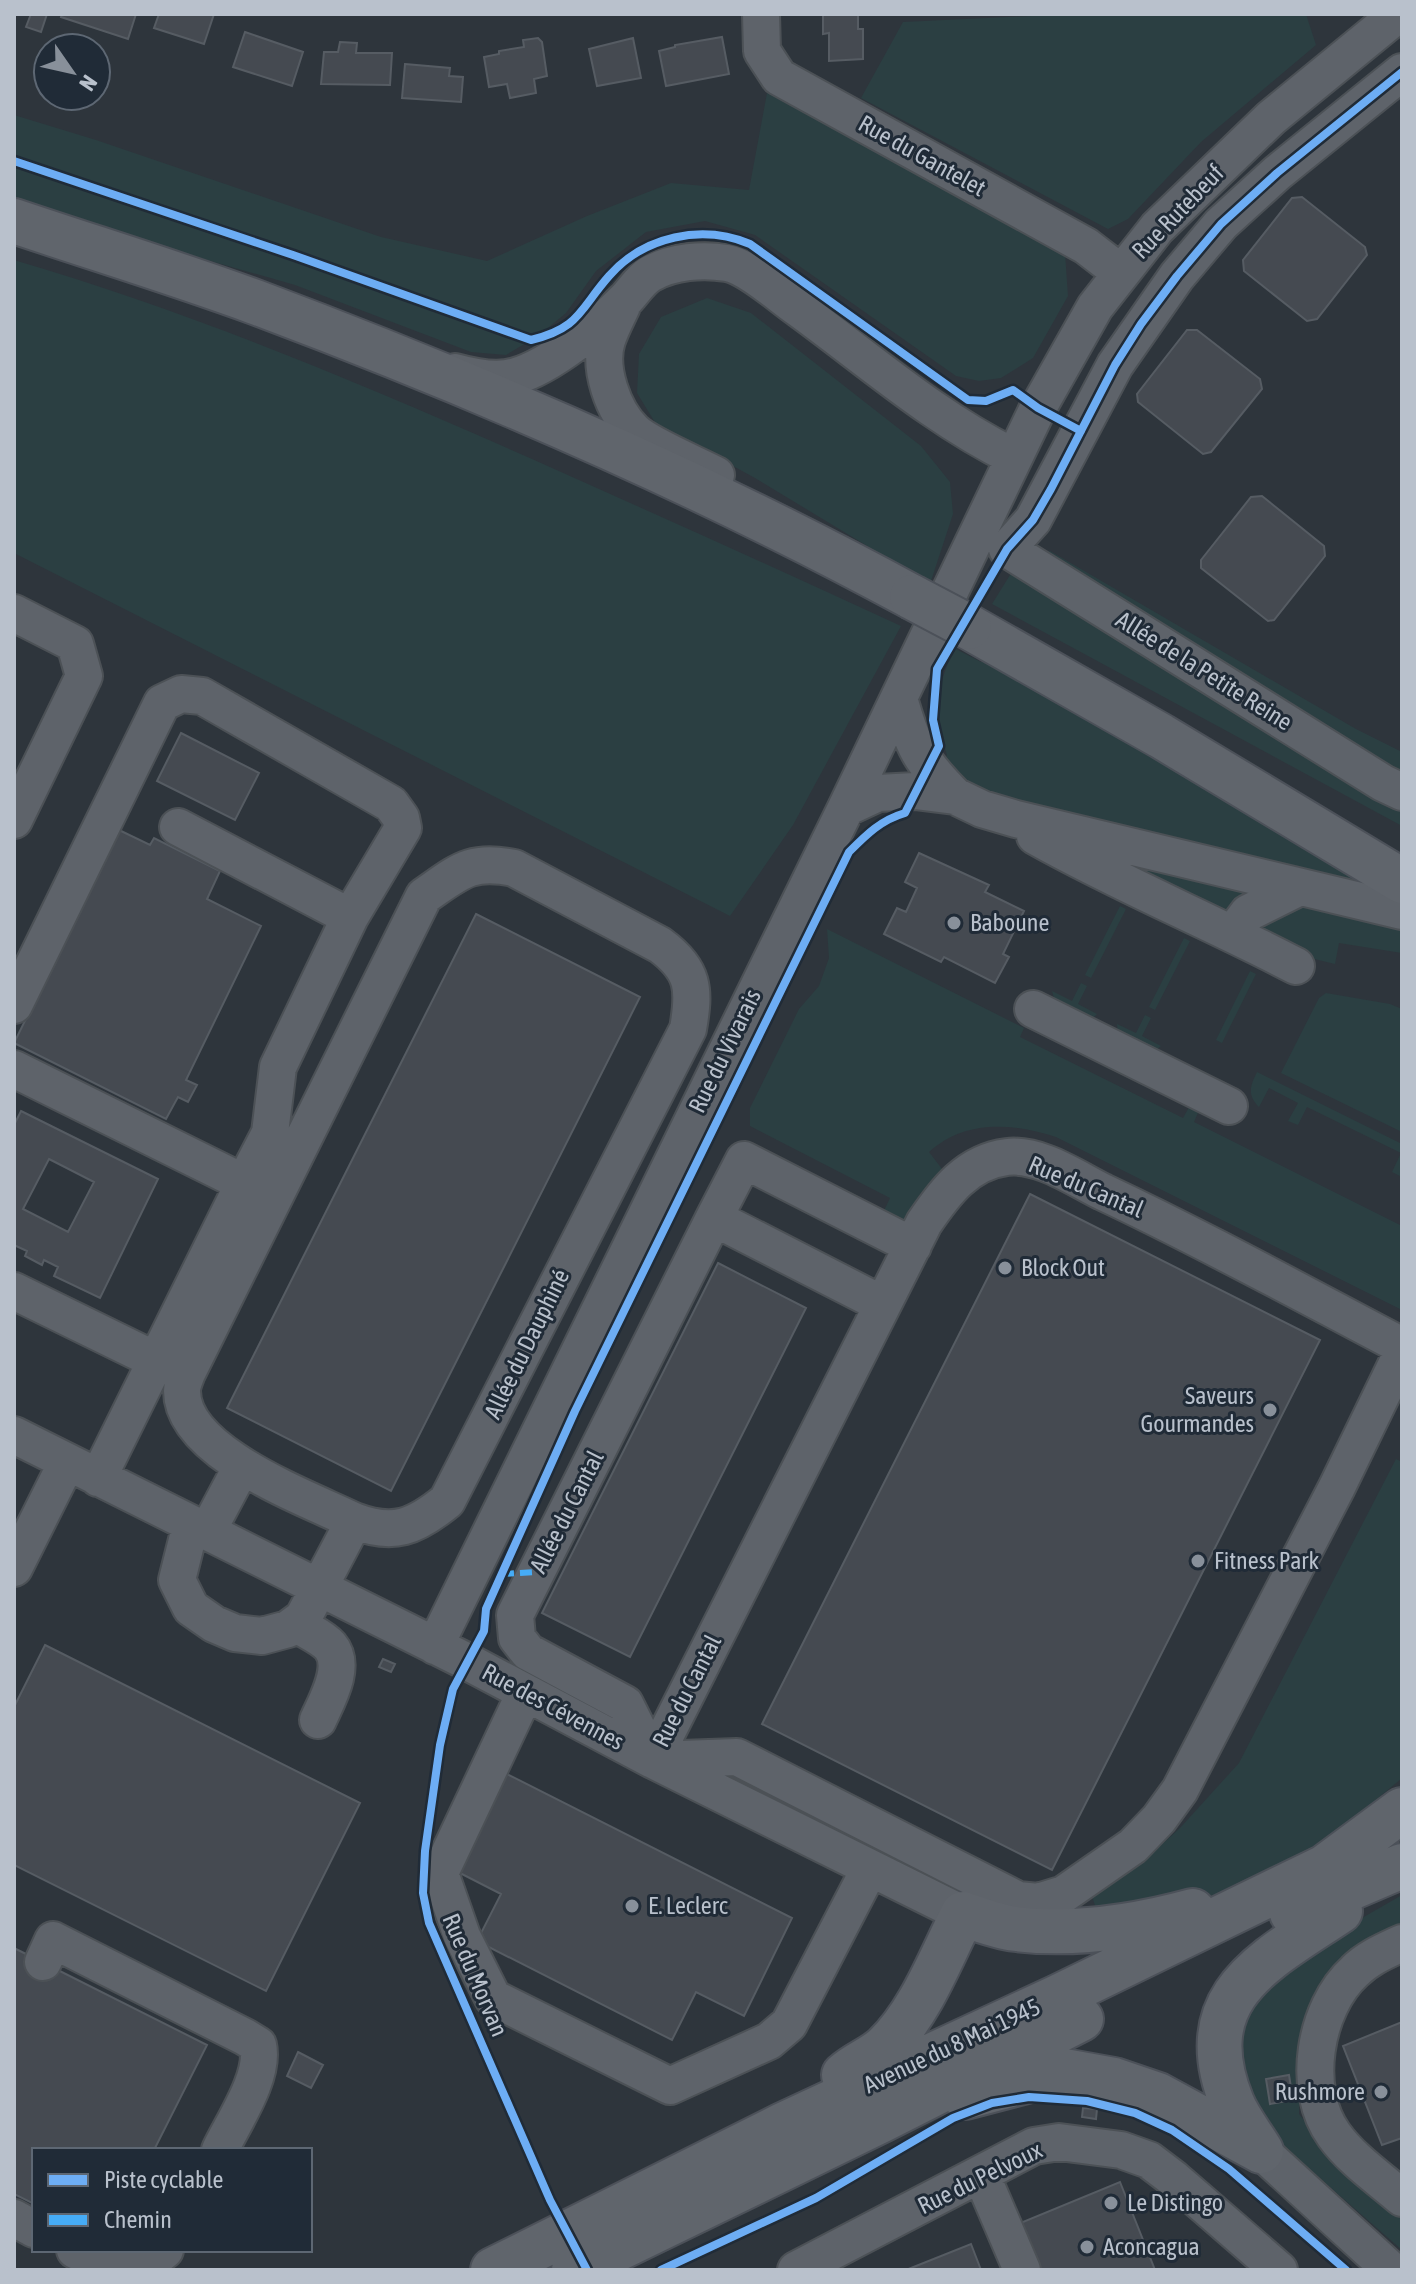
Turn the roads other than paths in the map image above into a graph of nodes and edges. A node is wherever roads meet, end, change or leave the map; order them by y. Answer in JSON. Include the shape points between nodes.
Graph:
{"nodes":[{"id":1,"x":761,"y":14,"type":"edge"},
{"id":2,"x":1398,"y":14,"type":"edge"},
{"id":3,"x":1402,"y":72,"type":"edge"},
{"id":4,"x":14,"y":221,"type":"edge"},
{"id":5,"x":1121,"y":273,"type":"junction"},
{"id":6,"x":624,"y":301,"type":"junction"},
{"id":7,"x":394,"y":355,"type":"junction"},
{"id":8,"x":1014,"y":457,"type":"junction"},
{"id":9,"x":817,"y":545,"type":"junction"},
{"id":10,"x":14,"y":613,"type":"edge"},
{"id":11,"x":899,"y":698,"type":"junction"},
{"id":12,"x":1254,"y":791,"type":"junction"},
{"id":13,"x":1402,"y":792,"type":"edge"},
{"id":14,"x":955,"y":796,"type":"junction"},
{"id":15,"x":846,"y":808,"type":"junction"},
{"id":16,"x":1016,"y":819,"type":"junction"},
{"id":17,"x":14,"y":820,"type":"edge"},
{"id":18,"x":178,"y":827,"type":"dead end"},
{"id":19,"x":1402,"y":851,"type":"edge"},
{"id":20,"x":1402,"y":881,"type":"edge"},
{"id":21,"x":1300,"y":887,"type":"junction"},
{"id":22,"x":1402,"y":911,"type":"edge"},
{"id":23,"x":350,"y":917,"type":"junction"},
{"id":24,"x":1233,"y":933,"type":"junction"},
{"id":25,"x":1296,"y":966,"type":"dead end"},
{"id":26,"x":14,"y":1005,"type":"edge"},
{"id":27,"x":1033,"y":1009,"type":"dead end"},
{"id":28,"x":14,"y":1069,"type":"edge"},
{"id":29,"x":1229,"y":1106,"type":"dead end"},
{"id":30,"x":244,"y":1183,"type":"junction"},
{"id":31,"x":714,"y":1218,"type":"junction"},
{"id":32,"x":913,"y":1246,"type":"junction"},
{"id":33,"x":14,"y":1291,"type":"edge"},
{"id":34,"x":882,"y":1304,"type":"junction"},
{"id":35,"x":1402,"y":1346,"type":"edge"},
{"id":36,"x":1402,"y":1353,"type":"edge"},
{"id":37,"x":157,"y":1361,"type":"junction"},
{"id":38,"x":14,"y":1435,"type":"edge"},
{"id":39,"x":242,"y":1466,"type":"junction"},
{"id":40,"x":82,"y":1470,"type":"junction"},
{"id":41,"x":354,"y":1521,"type":"junction"},
{"id":42,"x":199,"y":1528,"type":"junction"},
{"id":43,"x":14,"y":1568,"type":"edge"},
{"id":44,"x":319,"y":1588,"type":"junction"},
{"id":45,"x":297,"y":1624,"type":"junction"},
{"id":46,"x":435,"y":1646,"type":"junction"},
{"id":47,"x":525,"y":1693,"type":"junction"},
{"id":48,"x":318,"y":1720,"type":"dead end"},
{"id":49,"x":653,"y":1760,"type":"junction"},
{"id":50,"x":1402,"y":1810,"type":"edge"},
{"id":51,"x":870,"y":1868,"type":"junction"},
{"id":52,"x":1402,"y":1868,"type":"edge"},
{"id":53,"x":1285,"y":1887,"type":"junction"},
{"id":54,"x":963,"y":1914,"type":"junction"},
{"id":55,"x":1402,"y":1943,"type":"edge"},
{"id":56,"x":43,"y":1962,"type":"dead end"},
{"id":57,"x":882,"y":2120,"type":"junction"},
{"id":58,"x":783,"y":2125,"type":"junction"},
{"id":59,"x":221,"y":2148,"type":"edge"},
{"id":60,"x":1261,"y":2151,"type":"junction"},
{"id":61,"x":981,"y":2174,"type":"junction"},
{"id":62,"x":1402,"y":2198,"type":"edge"},
{"id":63,"x":14,"y":2218,"type":"edge"},
{"id":64,"x":32,"y":2228,"type":"edge"},
{"id":65,"x":80,"y":2252,"type":"edge"},
{"id":66,"x":163,"y":2252,"type":"edge"},
{"id":67,"x":493,"y":2270,"type":"edge"},
{"id":68,"x":574,"y":2270,"type":"edge"},
{"id":69,"x":796,"y":2270,"type":"edge"},
{"id":70,"x":1022,"y":2270,"type":"edge"},
{"id":71,"x":1279,"y":2270,"type":"edge"},
{"id":72,"x":1391,"y":2270,"type":"edge"}],
"edges":[{"from":1,"to":5,"type":"street","name":"Rue du Gantelet","via":[[762,51],[779,77],[1086,246]]},
{"from":2,"to":5,"type":"street","name":"Rue Rutebeuf","via":[[1271,118],[1157,228]]},
{"from":3,"to":13,"type":"street","name":"Allée de la Petite Reine","via":[[1277,173],[1221,224],[1177,276],[1115,365],[1033,520],[1007,549]]},
{"from":4,"to":7,"type":"main road"},
{"from":5,"to":8,"type":"street","name":"Rue Rutebeuf","via":[[1095,307]]},
{"from":6,"to":7,"type":"street","via":[[543,365],[514,377],[463,374]]},
{"from":6,"to":8,"type":"street","via":[[649,274],[704,260],[732,264],[942,416]]},
{"from":6,"to":9,"type":"street","via":[[606,342],[607,377],[636,433],[741,488]]},
{"from":7,"to":9,"type":"main road"},
{"from":8,"to":11,"type":"street","name":"Rue du Vivarais"},
{"from":9,"to":12,"type":"main road","bridge":true},
{"from":10,"to":17,"type":"street","via":[[75,644],[84,676]]},
{"from":11,"to":14,"type":"street","via":[[908,732],[927,768]]},
{"from":11,"to":15,"type":"street","name":"Rue du Vivarais"},
{"from":12,"to":19,"type":"main road"},
{"from":12,"to":20,"type":"main road"},
{"from":14,"to":15,"type":"street","via":[[878,793]]},
{"from":14,"to":16,"type":"street"},
{"from":15,"to":46,"type":"street","name":"Rue du Vivarais"},
{"from":16,"to":21,"type":"street"},
{"from":16,"to":24,"type":"street","via":[[1073,857]]},
{"from":18,"to":23,"type":"street"},
{"from":21,"to":22,"type":"street"},
{"from":21,"to":24,"type":"street","via":[[1248,913]]},
{"from":23,"to":26,"type":"street","via":[[403,828],[391,804],[202,696],[181,694],[162,703]]},
{"from":23,"to":30,"type":"street","via":[[278,1067],[270,1133]]},
{"from":24,"to":25,"type":"street"},
{"from":27,"to":29,"type":"street"},
{"from":28,"to":30,"type":"street"},
{"from":30,"to":37,"type":"street"},
{"from":31,"to":32,"type":"street","name":"Allée du Cantal","via":[[744,1160]]},
{"from":31,"to":34,"type":"street"},
{"from":31,"to":49,"type":"street","name":"Allée du Cantal","via":[[515,1615],[517,1638],[528,1652],[625,1704]]},
{"from":32,"to":34,"type":"street","name":"Rue du Cantal"},
{"from":32,"to":35,"type":"street","name":"Rue du Cantal","via":[[939,1202],[983,1161],[1011,1156],[1042,1162]]},
{"from":33,"to":37,"type":"street"},
{"from":34,"to":49,"type":"street","name":"Rue du Cantal"},
{"from":36,"to":49,"type":"street","name":"Rue du Cantal","via":[[1180,1790],[1133,1846],[1064,1894],[1038,1902],[1018,1900],[737,1757]]},
{"from":37,"to":40,"type":"street"},
{"from":38,"to":40,"type":"street","name":"Rue des Cévennes"},
{"from":39,"to":41,"type":"street","name":"Allée du Dauphiné"},
{"from":39,"to":41,"type":"street","name":"Allée du Dauphiné","via":[[211,1444],[190,1420],[182,1392],[187,1373],[424,896],[476,864],[514,868],[679,959],[693,1003],[688,1029],[447,1501],[413,1524],[392,1530]]},
{"from":39,"to":42,"type":"street"},
{"from":40,"to":42,"type":"street","name":"Rue des Cévennes"},
{"from":40,"to":43,"type":"street"},
{"from":41,"to":44,"type":"street"},
{"from":42,"to":44,"type":"street","name":"Rue des Cévennes"},
{"from":42,"to":45,"type":"street","via":[[177,1580],[191,1608],[235,1633],[262,1636]]},
{"from":44,"to":45,"type":"street"},
{"from":44,"to":46,"type":"street","name":"Rue des Cévennes"},
{"from":45,"to":48,"type":"street","via":[[331,1647],[336,1661]]},
{"from":46,"to":47,"type":"street","name":"Rue des Cévennes"},
{"from":47,"to":49,"type":"street","name":"Rue des Cévennes"},
{"from":47,"to":51,"type":"street","via":[[440,1873],[462,1936],[493,1998],[670,2086],[769,2041],[789,2024]]},
{"from":49,"to":51,"type":"street","name":"Rue des Cévennes"},
{"from":50,"to":53,"type":"main road","name":"Avenue du 8 Mai 1945","via":[[1325,1867]]},
{"from":51,"to":54,"type":"street","name":"Rue des Cévennes"},
{"from":52,"to":57,"type":"main road","name":"Avenue du 8 Mai 1945","via":[[1280,1919]]},
{"from":52,"to":60,"type":"main road","via":[[1254,1970],[1230,2001],[1218,2037],[1223,2073],[1233,2105]]},
{"from":53,"to":54,"type":"main road","via":[[1149,1923],[1050,1931],[1014,1929]]},
{"from":53,"to":58,"type":"main road","name":"Avenue du 8 Mai 1945"},
{"from":54,"to":58,"type":"main road","via":[[900,2031]]},
{"from":55,"to":62,"type":"street","via":[[1353,1972],[1338,1992],[1323,2023],[1314,2081],[1333,2134]]},
{"from":56,"to":59,"type":"street","via":[[53,1940],[258,2045],[257,2074]]},
{"from":57,"to":60,"type":"main road","via":[[1064,2071],[1158,2095]]},
{"from":57,"to":68,"type":"main road","name":"Avenue du 8 Mai 1945"},
{"from":58,"to":67,"type":"main road","name":"Avenue du 8 Mai 1945"},
{"from":60,"to":72,"type":"street"},
{"from":61,"to":69,"type":"street","name":"Rue du Pelvoux"},
{"from":61,"to":70,"type":"street"},
{"from":61,"to":71,"type":"street","name":"Rue du Pelvoux","via":[[1034,2146],[1059,2142],[1121,2150],[1149,2160]]},
{"from":63,"to":64,"type":"street"},
{"from":65,"to":66,"type":"street","via":[[115,2266],[138,2265]]}]}
